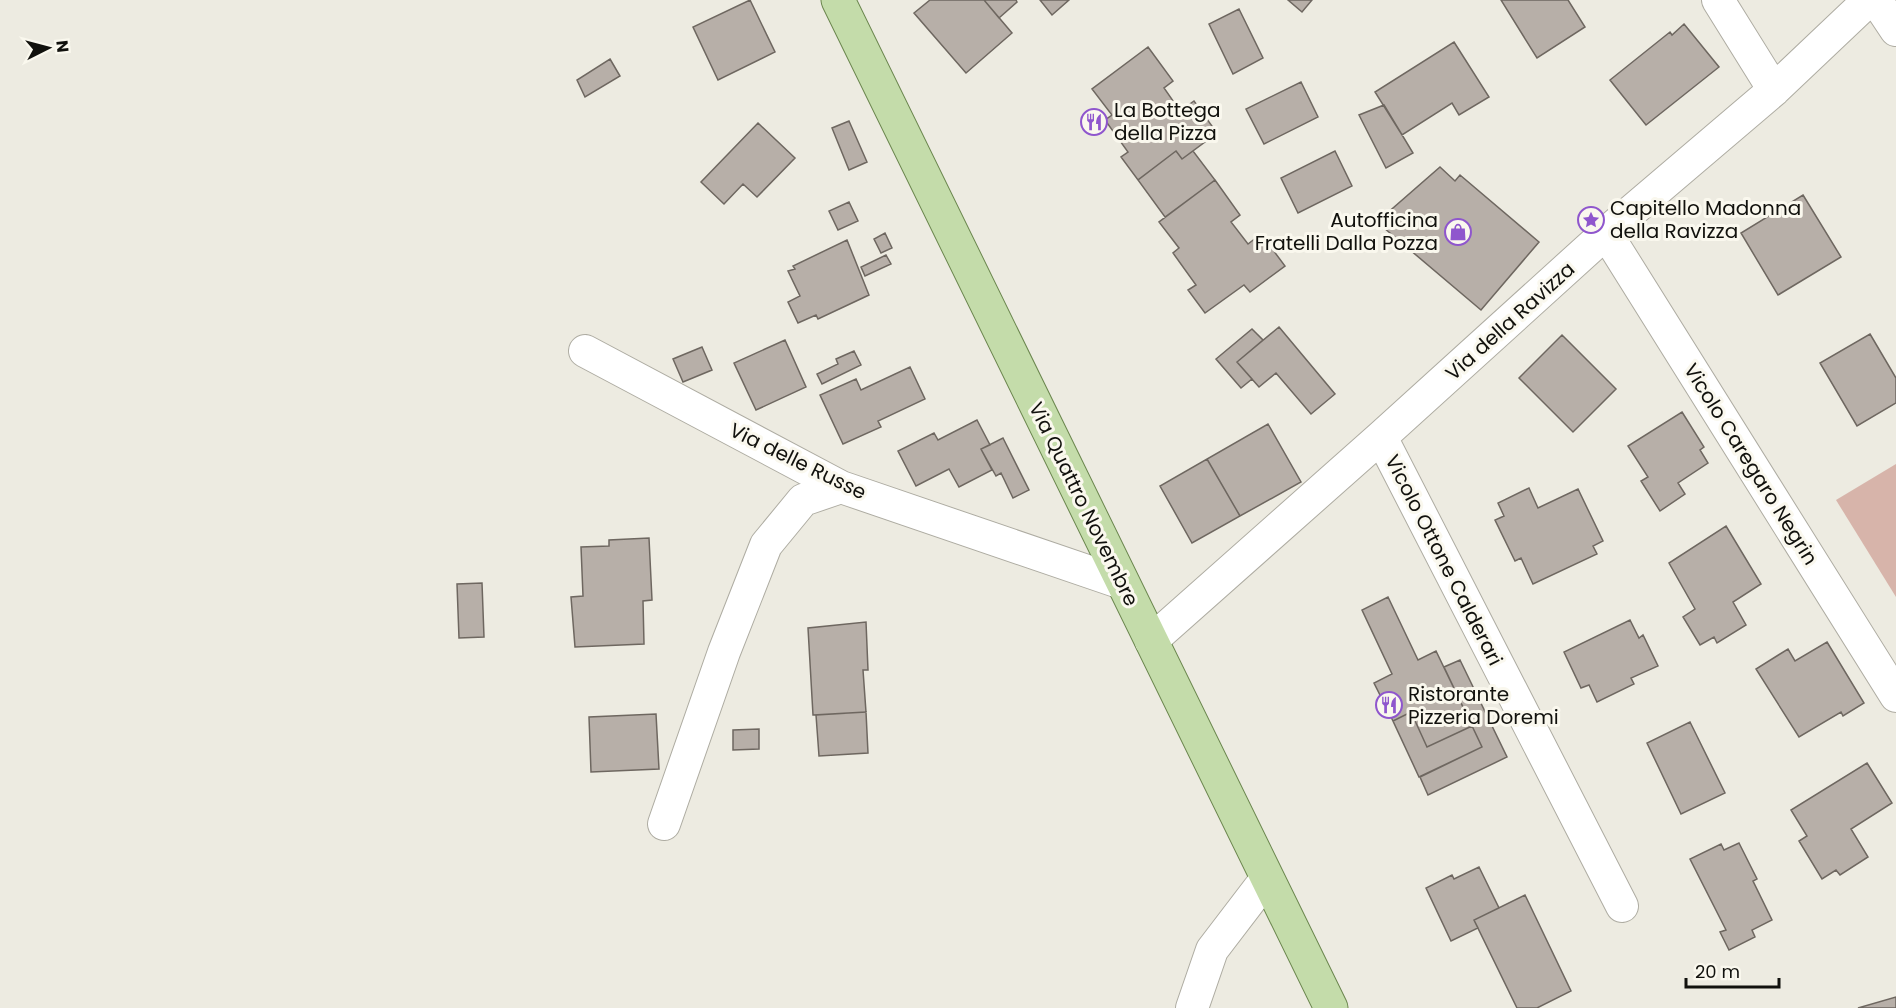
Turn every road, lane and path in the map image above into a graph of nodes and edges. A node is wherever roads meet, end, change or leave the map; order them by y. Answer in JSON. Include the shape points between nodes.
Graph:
{"nodes":[{"id":1,"x":838,"y":0,"type":"edge"},
{"id":2,"x":1718,"y":0,"type":"edge"},
{"id":3,"x":1869,"y":0,"type":"edge"},
{"id":4,"x":1876,"y":0,"type":"edge"},
{"id":5,"x":1896,"y":30,"type":"edge"},
{"id":6,"x":1774,"y":90,"type":"junction"},
{"id":7,"x":1606,"y":233,"type":"junction"},
{"id":8,"x":585,"y":351,"type":"dead end"},
{"id":9,"x":1381,"y":437,"type":"junction"},
{"id":10,"x":842,"y":487,"type":"junction"},
{"id":11,"x":1122,"y":583,"type":"junction"},
{"id":12,"x":1151,"y":641,"type":"junction"},
{"id":13,"x":1896,"y":696,"type":"edge"},
{"id":14,"x":664,"y":824,"type":"dead end"},
{"id":15,"x":1267,"y":879,"type":"junction"},
{"id":16,"x":1622,"y":906,"type":"dead end"},
{"id":17,"x":1192,"y":1008,"type":"edge"},
{"id":18,"x":1331,"y":1008,"type":"edge"}],
"edges":[{"from":1,"to":11,"type":"main road","name":"Via Quattro Novembre"},
{"from":2,"to":6,"type":"street"},
{"from":3,"to":6,"type":"street","name":"Via della Ravizza"},
{"from":4,"to":5,"type":"street"},
{"from":6,"to":7,"type":"street","name":"Via della Ravizza"},
{"from":7,"to":9,"type":"street","name":"Via della Ravizza"},
{"from":7,"to":13,"type":"street","name":"Vicolo Caregaro Negrin"},
{"from":8,"to":10,"type":"street","name":"Via delle Russe"},
{"from":9,"to":12,"type":"street","name":"Via della Ravizza"},
{"from":9,"to":16,"type":"street","name":"Vicolo Ottone Calderari"},
{"from":10,"to":11,"type":"street","name":"Via delle Russe"},
{"from":10,"to":14,"type":"street","via":[[803,500],[766,545]]},
{"from":11,"to":12,"type":"main road","name":"Via Quattro Novembre"},
{"from":12,"to":15,"type":"main road","name":"Via Quattro Novembre"},
{"from":15,"to":17,"type":"street","via":[[1212,950]]},
{"from":15,"to":18,"type":"main road","name":"Via Quattro Novembre"}]}
